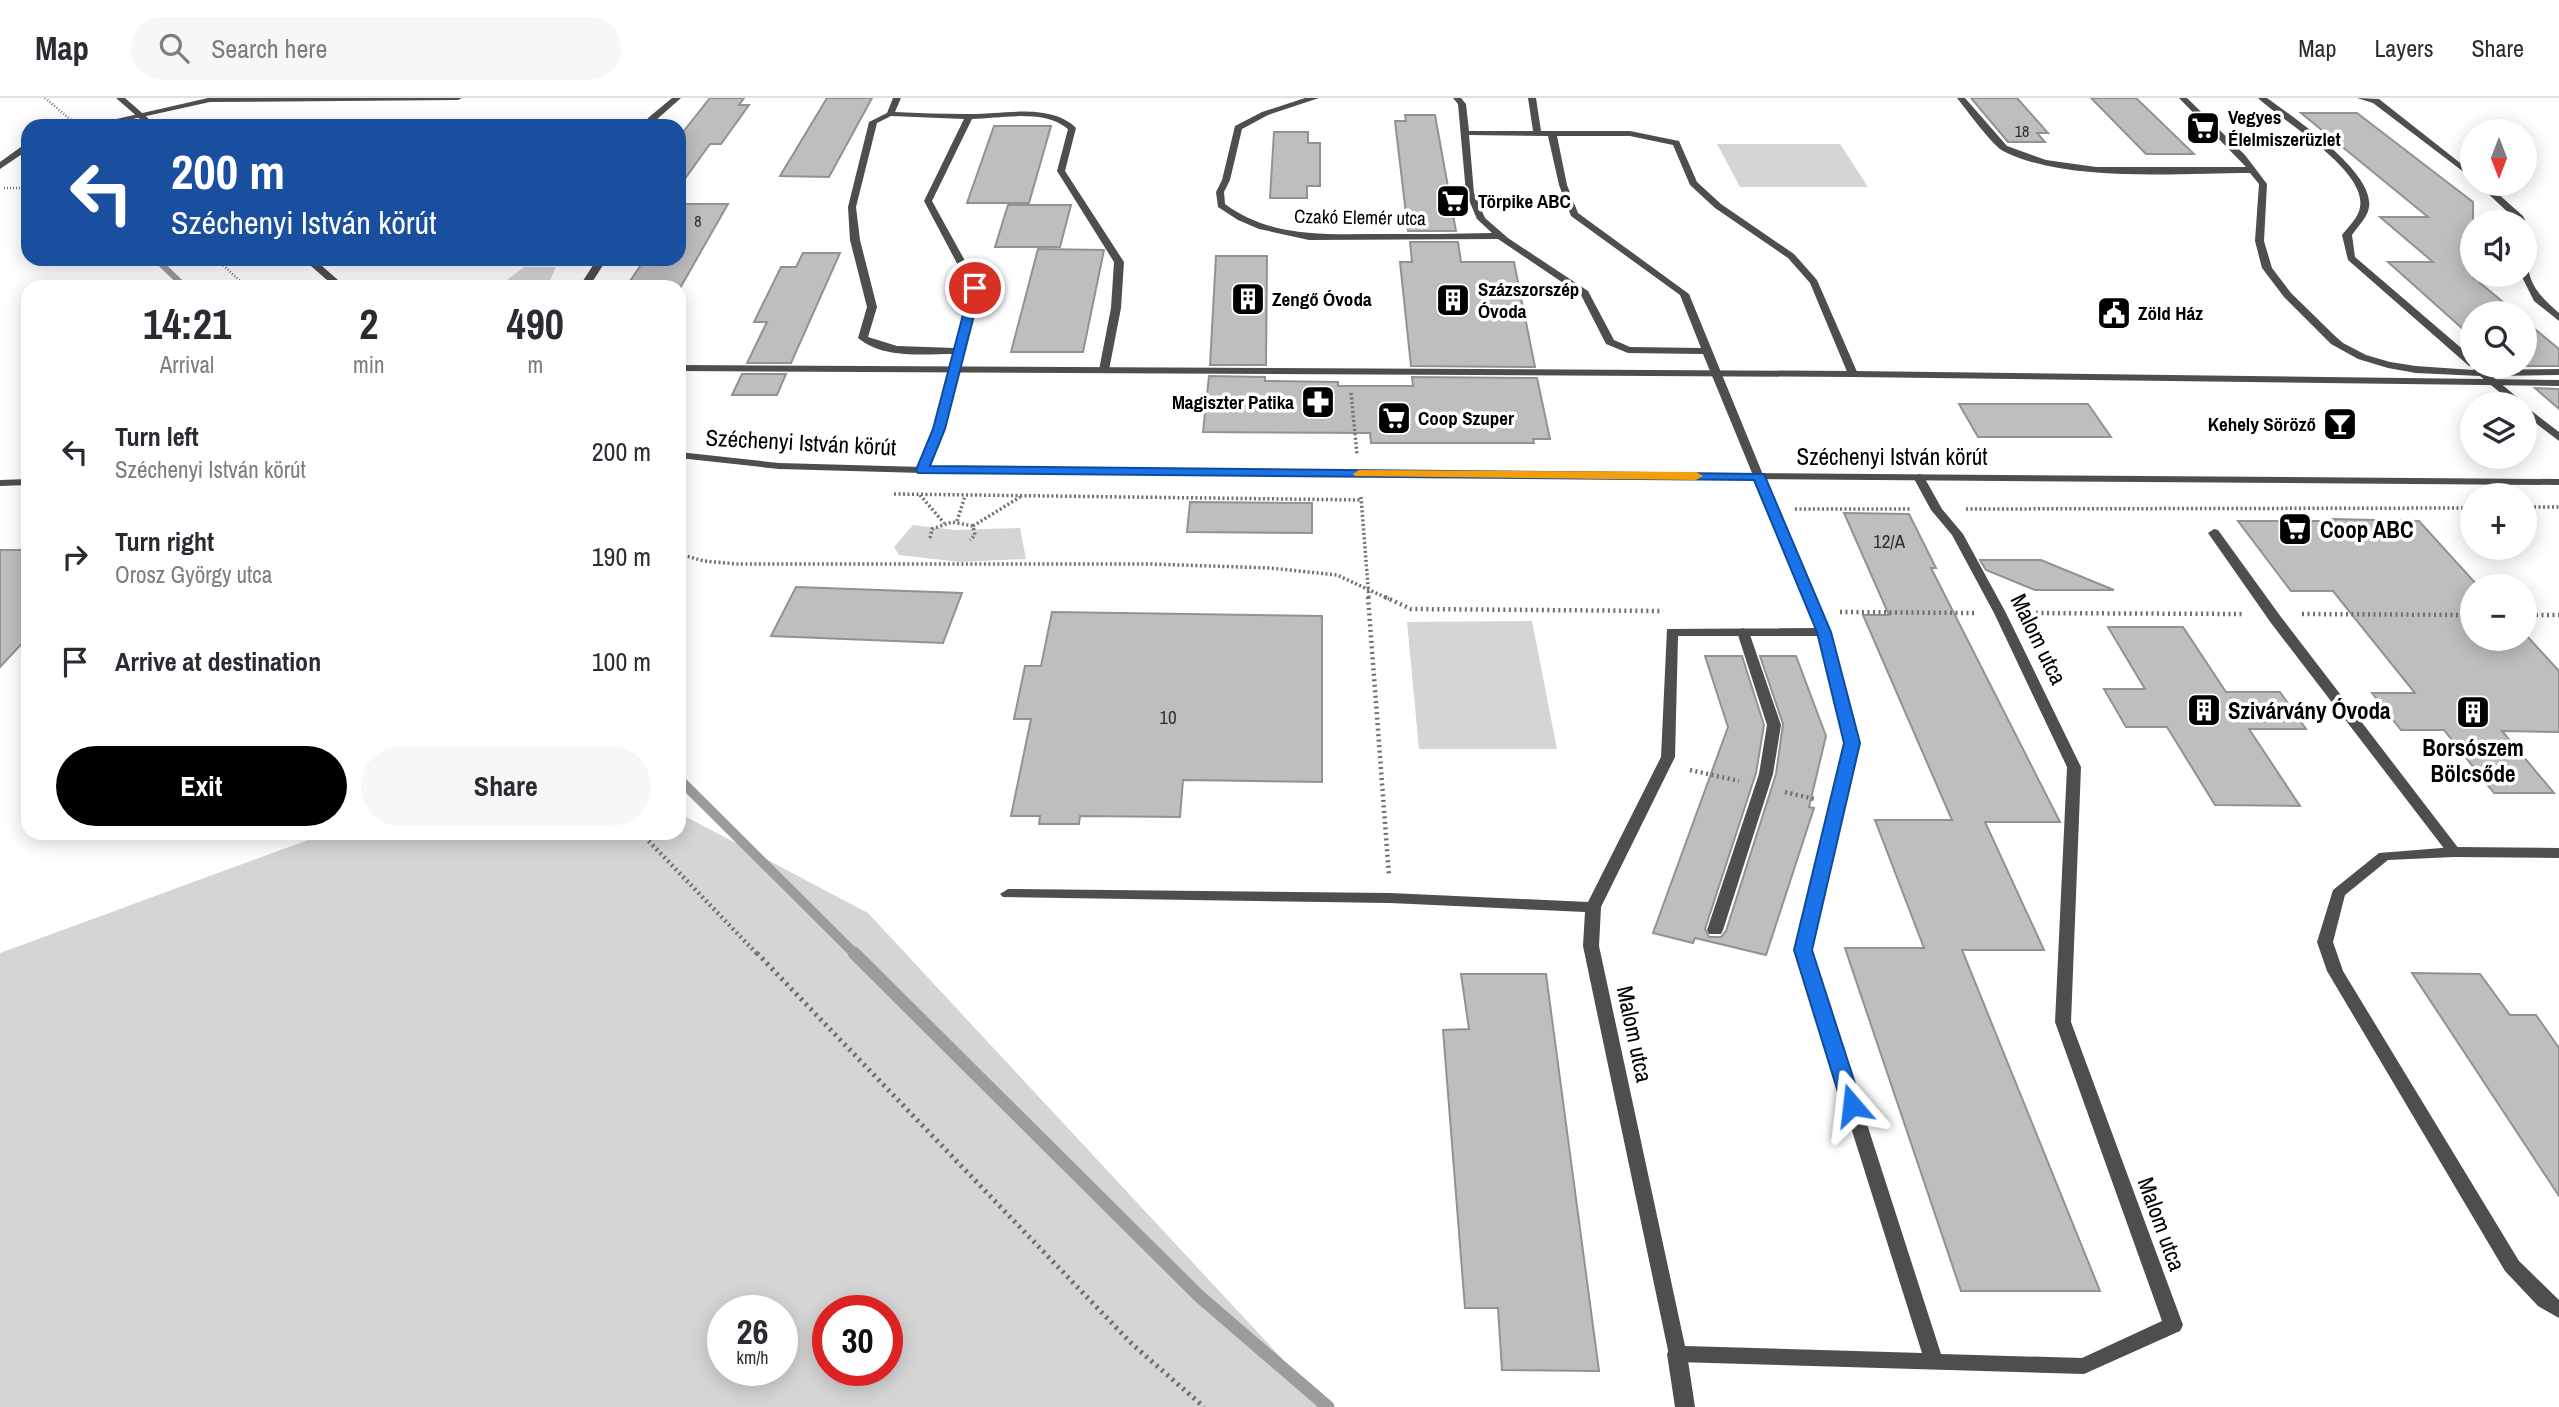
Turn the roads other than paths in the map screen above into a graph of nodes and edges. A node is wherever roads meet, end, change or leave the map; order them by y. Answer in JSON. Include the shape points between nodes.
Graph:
{"nodes":[{"id":1,"x":120,"y":98,"type":"edge"},
{"id":2,"x":457,"y":98,"type":"edge"},
{"id":3,"x":677,"y":98,"type":"edge"},
{"id":4,"x":897,"y":98,"type":"edge"},
{"id":5,"x":1315,"y":98,"type":"edge"},
{"id":6,"x":1457,"y":98,"type":"edge"},
{"id":7,"x":1532,"y":98,"type":"edge"},
{"id":8,"x":1961,"y":98,"type":"edge"},
{"id":9,"x":2183,"y":98,"type":"edge"},
{"id":10,"x":2262,"y":98,"type":"edge"},
{"id":11,"x":2361,"y":98,"type":"edge"},
{"id":12,"x":139,"y":114,"type":"junction"},
{"id":13,"x":890,"y":114,"type":"junction"},
{"id":14,"x":969,"y":117,"type":"junction"},
{"id":15,"x":119,"y":119,"type":"edge"},
{"id":16,"x":145,"y":119,"type":"edge"},
{"id":17,"x":652,"y":119,"type":"edge"},
{"id":18,"x":1465,"y":133,"type":"junction"},
{"id":19,"x":1537,"y":133,"type":"junction"},
{"id":20,"x":1552,"y":134,"type":"junction"},
{"id":21,"x":21,"y":151,"type":"edge"},
{"id":22,"x":0,"y":166,"type":"edge"},
{"id":23,"x":2460,"y":167,"type":"edge"},
{"id":24,"x":2252,"y":170,"type":"junction"},
{"id":25,"x":2495,"y":196,"type":"edge"},
{"id":26,"x":2509,"y":210,"type":"edge"},
{"id":27,"x":1500,"y":236,"type":"junction"},
{"id":28,"x":316,"y":266,"type":"edge"},
{"id":29,"x":333,"y":280,"type":"edge"},
{"id":30,"x":2532,"y":287,"type":"edge"},
{"id":31,"x":2559,"y":318,"type":"edge"},
{"id":32,"x":958,"y":351,"type":"junction"},
{"id":33,"x":1707,"y":351,"type":"junction"},
{"id":34,"x":2460,"y":353,"type":"edge"},
{"id":35,"x":686,"y":368,"type":"edge"},
{"id":36,"x":2460,"y":368,"type":"edge"},
{"id":37,"x":954,"y":369,"type":"junction"},
{"id":38,"x":1104,"y":370,"type":"junction"},
{"id":39,"x":2537,"y":371,"type":"edge"},
{"id":40,"x":2559,"y":372,"type":"edge"},
{"id":41,"x":1715,"y":373,"type":"junction"},
{"id":42,"x":1853,"y":374,"type":"junction"},
{"id":43,"x":2487,"y":378,"type":"edge"},
{"id":44,"x":2491,"y":382,"type":"junction"},
{"id":45,"x":2559,"y":383,"type":"edge"},
{"id":46,"x":2504,"y":392,"type":"edge"},
{"id":47,"x":2537,"y":419,"type":"edge"},
{"id":48,"x":2559,"y":438,"type":"edge"},
{"id":49,"x":686,"y":456,"type":"edge"},
{"id":50,"x":922,"y":470,"type":"junction"},
{"id":51,"x":1759,"y":477,"type":"junction"},
{"id":52,"x":1919,"y":477,"type":"junction"},
{"id":53,"x":21,"y":482,"type":"edge"},
{"id":54,"x":2559,"y":482,"type":"edge"},
{"id":55,"x":0,"y":483,"type":"edge"},
{"id":56,"x":2214,"y":533,"type":"dead end"},
{"id":57,"x":1743,"y":632,"type":"junction"},
{"id":58,"x":1824,"y":632,"type":"junction"},
{"id":59,"x":2454,"y":852,"type":"junction"},
{"id":60,"x":2559,"y":853,"type":"edge"},
{"id":61,"x":1008,"y":894,"type":"dead end"},
{"id":62,"x":1593,"y":907,"type":"junction"},
{"id":63,"x":1715,"y":930,"type":"dead end"},
{"id":64,"x":2559,"y":1310,"type":"edge"},
{"id":65,"x":1677,"y":1354,"type":"junction"},
{"id":66,"x":1934,"y":1362,"type":"junction"},
{"id":67,"x":1685,"y":1407,"type":"edge"}],
"edges":[{"from":1,"to":12,"type":"street"},
{"from":2,"to":12,"type":"street","via":[[210,100]]},
{"from":3,"to":17,"type":"street"},
{"from":4,"to":13,"type":"street"},
{"from":5,"to":27,"type":"street","name":"Czakó Elemér utca","via":[[1282,107],[1238,128],[1220,192],[1221,205],[1234,216],[1309,237]]},
{"from":6,"to":18,"type":"street","via":[[1462,104]]},
{"from":7,"to":19,"type":"street"},
{"from":8,"to":24,"type":"street","via":[[2004,148],[2044,162],[2096,170]]},
{"from":9,"to":24,"type":"street"},
{"from":10,"to":34,"type":"street","via":[[2346,165],[2363,189],[2365,206],[2347,235],[2351,258]]},
{"from":11,"to":23,"type":"street","via":[[2376,101]]},
{"from":12,"to":15,"type":"street"},
{"from":12,"to":16,"type":"street"},
{"from":13,"to":14,"type":"street"},
{"from":13,"to":32,"type":"street","via":[[873,122],[852,207],[855,240],[872,307],[863,338],[873,345],[900,349]]},
{"from":14,"to":32,"type":"street","via":[[928,201],[975,288]]},
{"from":14,"to":38,"type":"street","via":[[1051,117],[1067,121],[1072,128],[1061,171],[1119,262]]},
{"from":18,"to":19,"type":"street"},
{"from":18,"to":27,"type":"street","via":[[1470,193],[1481,219]]},
{"from":19,"to":20,"type":"street"},
{"from":20,"to":33,"type":"street","via":[[1574,214],[1684,294]]},
{"from":20,"to":42,"type":"street","via":[[1628,133],[1676,144],[1693,183],[1718,206],[1791,256],[1814,282]]},
{"from":21,"to":22,"type":"street"},
{"from":24,"to":36,"type":"street","via":[[2263,184],[2258,233],[2264,266],[2300,307],[2339,344],[2372,361],[2416,371]]},
{"from":25,"to":26,"type":"street"},
{"from":27,"to":33,"type":"street","via":[[1585,293],[1610,342],[1628,350]]},
{"from":28,"to":29,"type":"street"},
{"from":30,"to":31,"type":"street","via":[[2537,299]]},
{"from":32,"to":37,"type":"street"},
{"from":33,"to":41,"type":"street"},
{"from":35,"to":37,"type":"street"},
{"from":37,"to":38,"type":"street"},
{"from":37,"to":50,"type":"street","via":[[939,429]]},
{"from":38,"to":41,"type":"street"},
{"from":39,"to":40,"type":"street"},
{"from":41,"to":42,"type":"street"},
{"from":41,"to":51,"type":"street"},
{"from":42,"to":44,"type":"street"},
{"from":43,"to":44,"type":"street"},
{"from":44,"to":45,"type":"street"},
{"from":44,"to":46,"type":"street"},
{"from":47,"to":48,"type":"street"},
{"from":49,"to":50,"type":"street","name":"Széchenyi István körút","via":[[779,466]]},
{"from":50,"to":51,"type":"street","name":"Széchenyi István körút"},
{"from":51,"to":52,"type":"street","name":"Széchenyi István körút"},
{"from":51,"to":58,"type":"street"},
{"from":52,"to":54,"type":"street","name":"Széchenyi István körút"},
{"from":52,"to":66,"type":"street","name":"Malom utca","via":[[2000,613],[2074,767],[2063,1022],[2173,1325],[2084,1366]]},
{"from":53,"to":55,"type":"street"},
{"from":56,"to":59,"type":"street"},
{"from":57,"to":58,"type":"street","name":"Malom utca"},
{"from":57,"to":62,"type":"street","name":"Malom utca","via":[[1672,632],[1668,757]]},
{"from":57,"to":63,"type":"street","via":[[1774,725],[1766,774]]},
{"from":58,"to":66,"type":"street","via":[[1852,743],[1803,950]]},
{"from":59,"to":60,"type":"street"},
{"from":59,"to":64,"type":"street","via":[[2384,856],[2338,893],[2325,942],[2336,971],[2512,1266]]},
{"from":61,"to":62,"type":"street","via":[[1390,898]]},
{"from":62,"to":65,"type":"street","name":"Malom utca","via":[[1591,946]]},
{"from":65,"to":66,"type":"street","name":"Malom utca"},
{"from":65,"to":67,"type":"street"}]}
